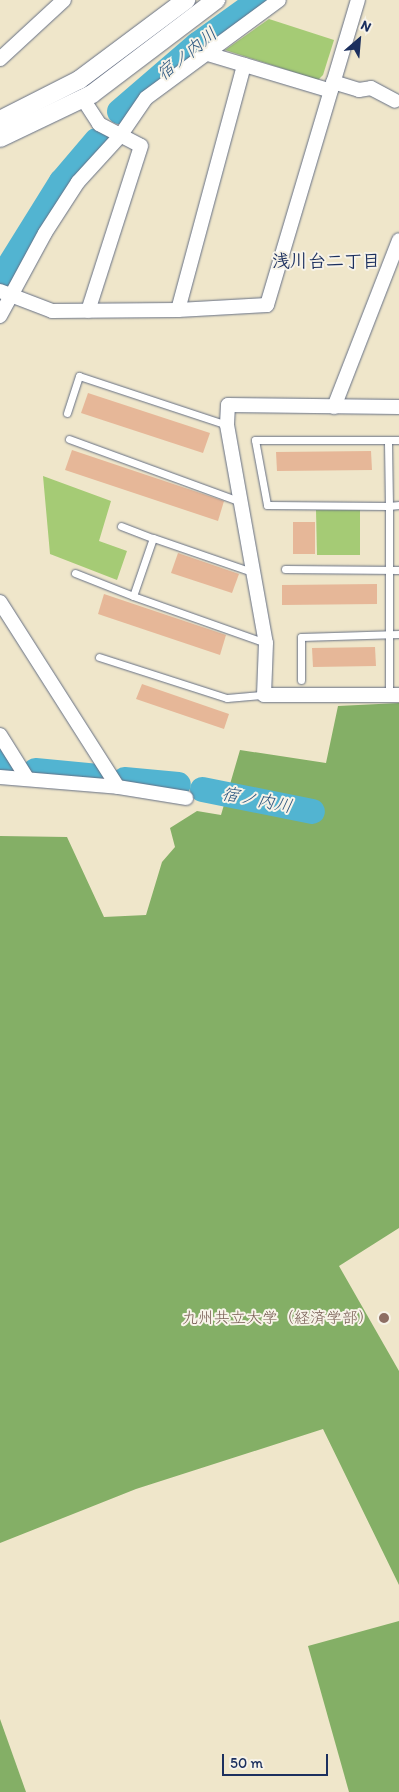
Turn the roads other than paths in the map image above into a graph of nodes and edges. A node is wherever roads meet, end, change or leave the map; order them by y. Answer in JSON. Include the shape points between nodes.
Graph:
{"nodes":[{"id":1,"x":64,"y":0,"type":"edge"},
{"id":2,"x":186,"y":0,"type":"edge"},
{"id":3,"x":216,"y":0,"type":"edge"},
{"id":4,"x":279,"y":0,"type":"edge"},
{"id":5,"x":358,"y":0,"type":"edge"},
{"id":6,"x":208,"y":54,"type":"junction"},
{"id":7,"x":0,"y":59,"type":"edge"},
{"id":8,"x":244,"y":65,"type":"junction"},
{"id":9,"x":332,"y":86,"type":"junction"},
{"id":10,"x":83,"y":99,"type":"junction"},
{"id":11,"x":395,"y":100,"type":"dead end"},
{"id":12,"x":0,"y":120,"type":"edge"},
{"id":13,"x":120,"y":136,"type":"junction"},
{"id":14,"x":0,"y":138,"type":"edge"},
{"id":15,"x":399,"y":240,"type":"edge"},
{"id":16,"x":5,"y":293,"type":"edge"},
{"id":17,"x":178,"y":310,"type":"junction"},
{"id":18,"x":88,"y":311,"type":"junction"},
{"id":19,"x":0,"y":316,"type":"edge"},
{"id":20,"x":334,"y":407,"type":"junction"},
{"id":21,"x":399,"y":407,"type":"edge"},
{"id":22,"x":67,"y":413,"type":"dead end"},
{"id":23,"x":227,"y":426,"type":"junction"},
{"id":24,"x":68,"y":439,"type":"dead end"},
{"id":25,"x":388,"y":440,"type":"junction"},
{"id":26,"x":399,"y":440,"type":"edge"},
{"id":27,"x":241,"y":502,"type":"junction"},
{"id":28,"x":399,"y":505,"type":"edge"},
{"id":29,"x":389,"y":506,"type":"junction"},
{"id":30,"x":121,"y":526,"type":"dead end"},
{"id":31,"x":153,"y":538,"type":"junction"},
{"id":32,"x":285,"y":569,"type":"dead end"},
{"id":33,"x":389,"y":570,"type":"junction"},
{"id":34,"x":399,"y":570,"type":"edge"},
{"id":35,"x":252,"y":572,"type":"junction"},
{"id":36,"x":75,"y":574,"type":"dead end"},
{"id":37,"x":133,"y":596,"type":"junction"},
{"id":38,"x":0,"y":602,"type":"edge"},
{"id":39,"x":389,"y":634,"type":"junction"},
{"id":40,"x":399,"y":634,"type":"edge"},
{"id":41,"x":266,"y":643,"type":"junction"},
{"id":42,"x":99,"y":656,"type":"dead end"},
{"id":43,"x":302,"y":680,"type":"dead end"},
{"id":44,"x":264,"y":695,"type":"junction"},
{"id":45,"x":394,"y":695,"type":"edge"},
{"id":46,"x":0,"y":735,"type":"edge"},
{"id":47,"x":0,"y":777,"type":"edge"},
{"id":48,"x":27,"y":778,"type":"junction"},
{"id":49,"x":118,"y":787,"type":"junction"},
{"id":50,"x":186,"y":798,"type":"dead end"}],
"edges":[{"from":1,"to":7,"type":"street"},
{"from":2,"to":12,"type":"street","via":[[79,80]]},
{"from":3,"to":10,"type":"street","via":[[120,76]]},
{"from":4,"to":6,"type":"street"},
{"from":5,"to":9,"type":"street"},
{"from":6,"to":8,"type":"street"},
{"from":6,"to":13,"type":"street","via":[[146,98]]},
{"from":8,"to":9,"type":"street"},
{"from":8,"to":17,"type":"street"},
{"from":9,"to":11,"type":"street","via":[[359,90],[371,88]]},
{"from":9,"to":17,"type":"street","via":[[267,305]]},
{"from":10,"to":13,"type":"street","via":[[99,124]]},
{"from":10,"to":14,"type":"street"},
{"from":13,"to":16,"type":"street","via":[[78,182]]},
{"from":13,"to":18,"type":"street","via":[[142,146]]},
{"from":15,"to":20,"type":"street"},
{"from":16,"to":18,"type":"street","via":[[52,311]]},
{"from":16,"to":19,"type":"street"},
{"from":17,"to":18,"type":"street"},
{"from":20,"to":21,"type":"street"},
{"from":20,"to":23,"type":"street","via":[[228,405]]},
{"from":22,"to":23,"type":"lane","via":[[79,376]]},
{"from":23,"to":27,"type":"street"},
{"from":24,"to":27,"type":"lane"},
{"from":25,"to":26,"type":"lane"},
{"from":25,"to":29,"type":"lane"},
{"from":25,"to":29,"type":"lane","via":[[255,440],[268,505]]},
{"from":27,"to":35,"type":"street"},
{"from":28,"to":29,"type":"lane"},
{"from":29,"to":33,"type":"lane"},
{"from":30,"to":31,"type":"lane"},
{"from":31,"to":35,"type":"lane"},
{"from":31,"to":37,"type":"lane"},
{"from":32,"to":33,"type":"lane"},
{"from":33,"to":34,"type":"lane"},
{"from":33,"to":39,"type":"lane"},
{"from":35,"to":41,"type":"street"},
{"from":36,"to":37,"type":"lane"},
{"from":37,"to":41,"type":"lane"},
{"from":38,"to":49,"type":"street"},
{"from":39,"to":40,"type":"lane"},
{"from":39,"to":43,"type":"lane","via":[[301,637]]},
{"from":39,"to":45,"type":"lane"},
{"from":41,"to":44,"type":"street"},
{"from":42,"to":44,"type":"lane","via":[[227,698]]},
{"from":44,"to":45,"type":"street"},
{"from":46,"to":48,"type":"street"},
{"from":47,"to":48,"type":"street"},
{"from":48,"to":49,"type":"street"},
{"from":49,"to":50,"type":"street"}]}
